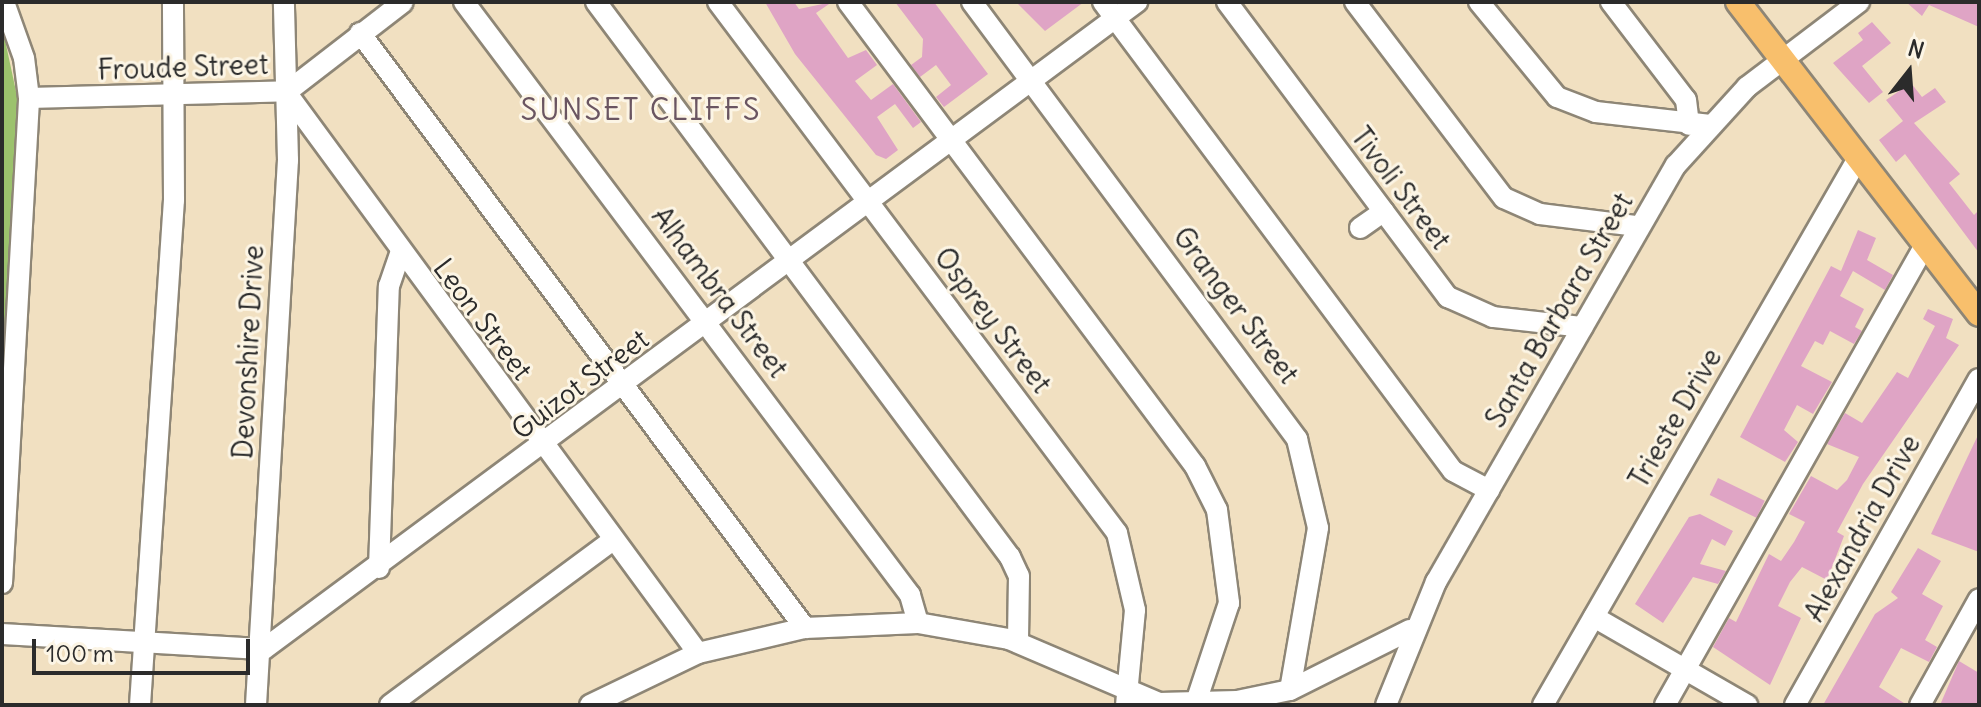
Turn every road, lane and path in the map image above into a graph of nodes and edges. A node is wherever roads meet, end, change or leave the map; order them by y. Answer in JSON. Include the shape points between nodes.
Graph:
{"nodes":[{"id":1,"x":4,"y":2,"type":"edge"},
{"id":2,"x":173,"y":2,"type":"edge"},
{"id":3,"x":284,"y":2,"type":"edge"},
{"id":4,"x":403,"y":2,"type":"edge"},
{"id":5,"x":464,"y":2,"type":"edge"},
{"id":6,"x":596,"y":2,"type":"edge"},
{"id":7,"x":718,"y":2,"type":"edge"},
{"id":8,"x":848,"y":2,"type":"edge"},
{"id":9,"x":972,"y":2,"type":"edge"},
{"id":10,"x":1103,"y":2,"type":"edge"},
{"id":11,"x":1137,"y":2,"type":"edge"},
{"id":12,"x":1227,"y":2,"type":"edge"},
{"id":13,"x":1355,"y":2,"type":"edge"},
{"id":14,"x":1479,"y":2,"type":"edge"},
{"id":15,"x":1611,"y":2,"type":"edge"},
{"id":16,"x":1738,"y":2,"type":"edge"},
{"id":17,"x":1859,"y":2,"type":"edge"},
{"id":18,"x":1116,"y":19,"type":"junction"},
{"id":19,"x":360,"y":33,"type":"junction"},
{"id":20,"x":1781,"y":59,"type":"junction"},
{"id":21,"x":1031,"y":81,"type":"junction"},
{"id":22,"x":288,"y":91,"type":"junction"},
{"id":23,"x":172,"y":97,"type":"junction"},
{"id":24,"x":29,"y":98,"type":"junction"},
{"id":25,"x":1700,"y":125,"type":"junction"},
{"id":26,"x":954,"y":142,"type":"junction"},
{"id":27,"x":1857,"y":160,"type":"junction"},
{"id":28,"x":869,"y":202,"type":"junction"},
{"id":29,"x":1384,"y":211,"type":"junction"},
{"id":30,"x":1637,"y":226,"type":"junction"},
{"id":31,"x":1360,"y":228,"type":"dead end"},
{"id":32,"x":1925,"y":245,"type":"junction"},
{"id":33,"x":400,"y":254,"type":"junction"},
{"id":34,"x":790,"y":263,"type":"junction"},
{"id":35,"x":1979,"y":314,"type":"edge"},
{"id":36,"x":708,"y":322,"type":"junction"},
{"id":37,"x":1582,"y":327,"type":"junction"},
{"id":38,"x":1979,"y":379,"type":"edge"},
{"id":39,"x":627,"y":383,"type":"junction"},
{"id":40,"x":544,"y":447,"type":"junction"},
{"id":41,"x":1489,"y":490,"type":"junction"},
{"id":42,"x":613,"y":540,"type":"junction"},
{"id":43,"x":379,"y":568,"type":"junction"},
{"id":44,"x":2,"y":583,"type":"edge"},
{"id":45,"x":1979,"y":599,"type":"edge"},
{"id":46,"x":1594,"y":617,"type":"junction"},
{"id":47,"x":918,"y":623,"type":"junction"},
{"id":48,"x":805,"y":628,"type":"junction"},
{"id":49,"x":1410,"y":630,"type":"junction"},
{"id":50,"x":2,"y":634,"type":"edge"},
{"id":51,"x":1018,"y":642,"type":"junction"},
{"id":52,"x":147,"y":643,"type":"junction"},
{"id":53,"x":264,"y":649,"type":"junction"},
{"id":54,"x":698,"y":653,"type":"junction"},
{"id":55,"x":1686,"y":670,"type":"junction"},
{"id":56,"x":1290,"y":690,"type":"junction"},
{"id":57,"x":1127,"y":696,"type":"edge"},
{"id":58,"x":1196,"y":702,"type":"junction"},
{"id":59,"x":1160,"y":704,"type":"edge"},
{"id":60,"x":140,"y":705,"type":"edge"},
{"id":61,"x":256,"y":705,"type":"edge"},
{"id":62,"x":390,"y":705,"type":"edge"},
{"id":63,"x":590,"y":705,"type":"edge"},
{"id":64,"x":1386,"y":705,"type":"edge"},
{"id":65,"x":1543,"y":705,"type":"edge"},
{"id":66,"x":1665,"y":705,"type":"edge"},
{"id":67,"x":1747,"y":705,"type":"edge"},
{"id":68,"x":1795,"y":705,"type":"edge"},
{"id":69,"x":1920,"y":705,"type":"edge"}],
"edges":[{"from":1,"to":24,"type":"street"},
{"from":2,"to":23,"type":"street"},
{"from":3,"to":22,"type":"street","name":"Devonshire Drive"},
{"from":4,"to":19,"type":"street","name":"Froude Street"},
{"from":5,"to":36,"type":"street","name":"Alhambra Street"},
{"from":6,"to":34,"type":"street"},
{"from":7,"to":28,"type":"street","name":"Osprey Street"},
{"from":8,"to":26,"type":"street"},
{"from":9,"to":21,"type":"street","name":"Granger Street"},
{"from":10,"to":18,"type":"street"},
{"from":11,"to":18,"type":"street","name":"Guizot Street"},
{"from":12,"to":29,"type":"street","name":"Tivoli Street"},
{"from":13,"to":30,"type":"street","via":[[1504,198],[1540,214]]},
{"from":14,"to":25,"type":"street","via":[[1557,97],[1577,108]]},
{"from":15,"to":25,"type":"street"},
{"from":16,"to":20,"type":"main road"},
{"from":17,"to":20,"type":"street","name":"Santa Barbara Street"},
{"from":18,"to":21,"type":"street","name":"Guizot Street"},
{"from":18,"to":41,"type":"street","via":[[1453,471]]},
{"from":19,"to":22,"type":"street","name":"Froude Street"},
{"from":19,"to":39,"type":"street"},
{"from":20,"to":25,"type":"street","name":"Santa Barbara Street"},
{"from":20,"to":27,"type":"main road"},
{"from":21,"to":26,"type":"street","name":"Guizot Street"},
{"from":21,"to":56,"type":"street","name":"Granger Street","via":[[1297,439],[1314,494],[1317,553]]},
{"from":22,"to":23,"type":"street","name":"Froude Street"},
{"from":22,"to":33,"type":"street","name":"Leon Street","via":[[302,121]]},
{"from":22,"to":53,"type":"street","name":"Devonshire Drive"},
{"from":23,"to":24,"type":"street","name":"Froude Street"},
{"from":23,"to":52,"type":"street","via":[[174,200]]},
{"from":24,"to":44,"type":"street"},
{"from":25,"to":30,"type":"street","name":"Santa Barbara Street"},
{"from":26,"to":28,"type":"street","name":"Guizot Street"},
{"from":26,"to":58,"type":"street","via":[[1195,466],[1217,510],[1229,603]]},
{"from":27,"to":32,"type":"main road"},
{"from":27,"to":46,"type":"street","name":"Trieste Drive"},
{"from":28,"to":34,"type":"street","name":"Guizot Street"},
{"from":28,"to":57,"type":"street","name":"Osprey Street","via":[[1117,533],[1135,610]]},
{"from":29,"to":31,"type":"street"},
{"from":29,"to":37,"type":"street","name":"Tivoli Street","via":[[1448,297],[1468,309]]},
{"from":30,"to":37,"type":"street","name":"Santa Barbara Street"},
{"from":32,"to":35,"type":"main road"},
{"from":32,"to":55,"type":"street"},
{"from":33,"to":40,"type":"street","name":"Leon Street"},
{"from":33,"to":43,"type":"street","via":[[389,286]]},
{"from":34,"to":36,"type":"street","name":"Guizot Street"},
{"from":34,"to":51,"type":"street","via":[[1010,557],[1019,576]]},
{"from":36,"to":39,"type":"street","name":"Guizot Street"},
{"from":36,"to":47,"type":"street","name":"Alhambra Street","via":[[910,595]]},
{"from":37,"to":41,"type":"street","name":"Santa Barbara Street"},
{"from":38,"to":68,"type":"street","name":"Alexandria Drive"},
{"from":39,"to":40,"type":"street","name":"Guizot Street"},
{"from":39,"to":48,"type":"street"},
{"from":40,"to":42,"type":"street","name":"Leon Street"},
{"from":40,"to":43,"type":"street","name":"Guizot Street"},
{"from":41,"to":49,"type":"street","name":"Santa Barbara Street"},
{"from":42,"to":54,"type":"street","name":"Leon Street"},
{"from":42,"to":62,"type":"street"},
{"from":43,"to":53,"type":"street","name":"Guizot Street"},
{"from":45,"to":69,"type":"street"},
{"from":46,"to":55,"type":"street"},
{"from":46,"to":65,"type":"street","name":"Trieste Drive"},
{"from":47,"to":48,"type":"street"},
{"from":47,"to":51,"type":"street"},
{"from":48,"to":54,"type":"street"},
{"from":49,"to":56,"type":"street"},
{"from":49,"to":64,"type":"street","name":"Santa Barbara Street"},
{"from":50,"to":52,"type":"street"},
{"from":51,"to":57,"type":"street"},
{"from":52,"to":53,"type":"street"},
{"from":52,"to":60,"type":"street"},
{"from":53,"to":61,"type":"street","name":"Devonshire Drive"},
{"from":54,"to":63,"type":"street"},
{"from":55,"to":66,"type":"street"},
{"from":55,"to":67,"type":"street"},
{"from":56,"to":58,"type":"street"},
{"from":57,"to":59,"type":"street"},
{"from":58,"to":59,"type":"street"}]}
